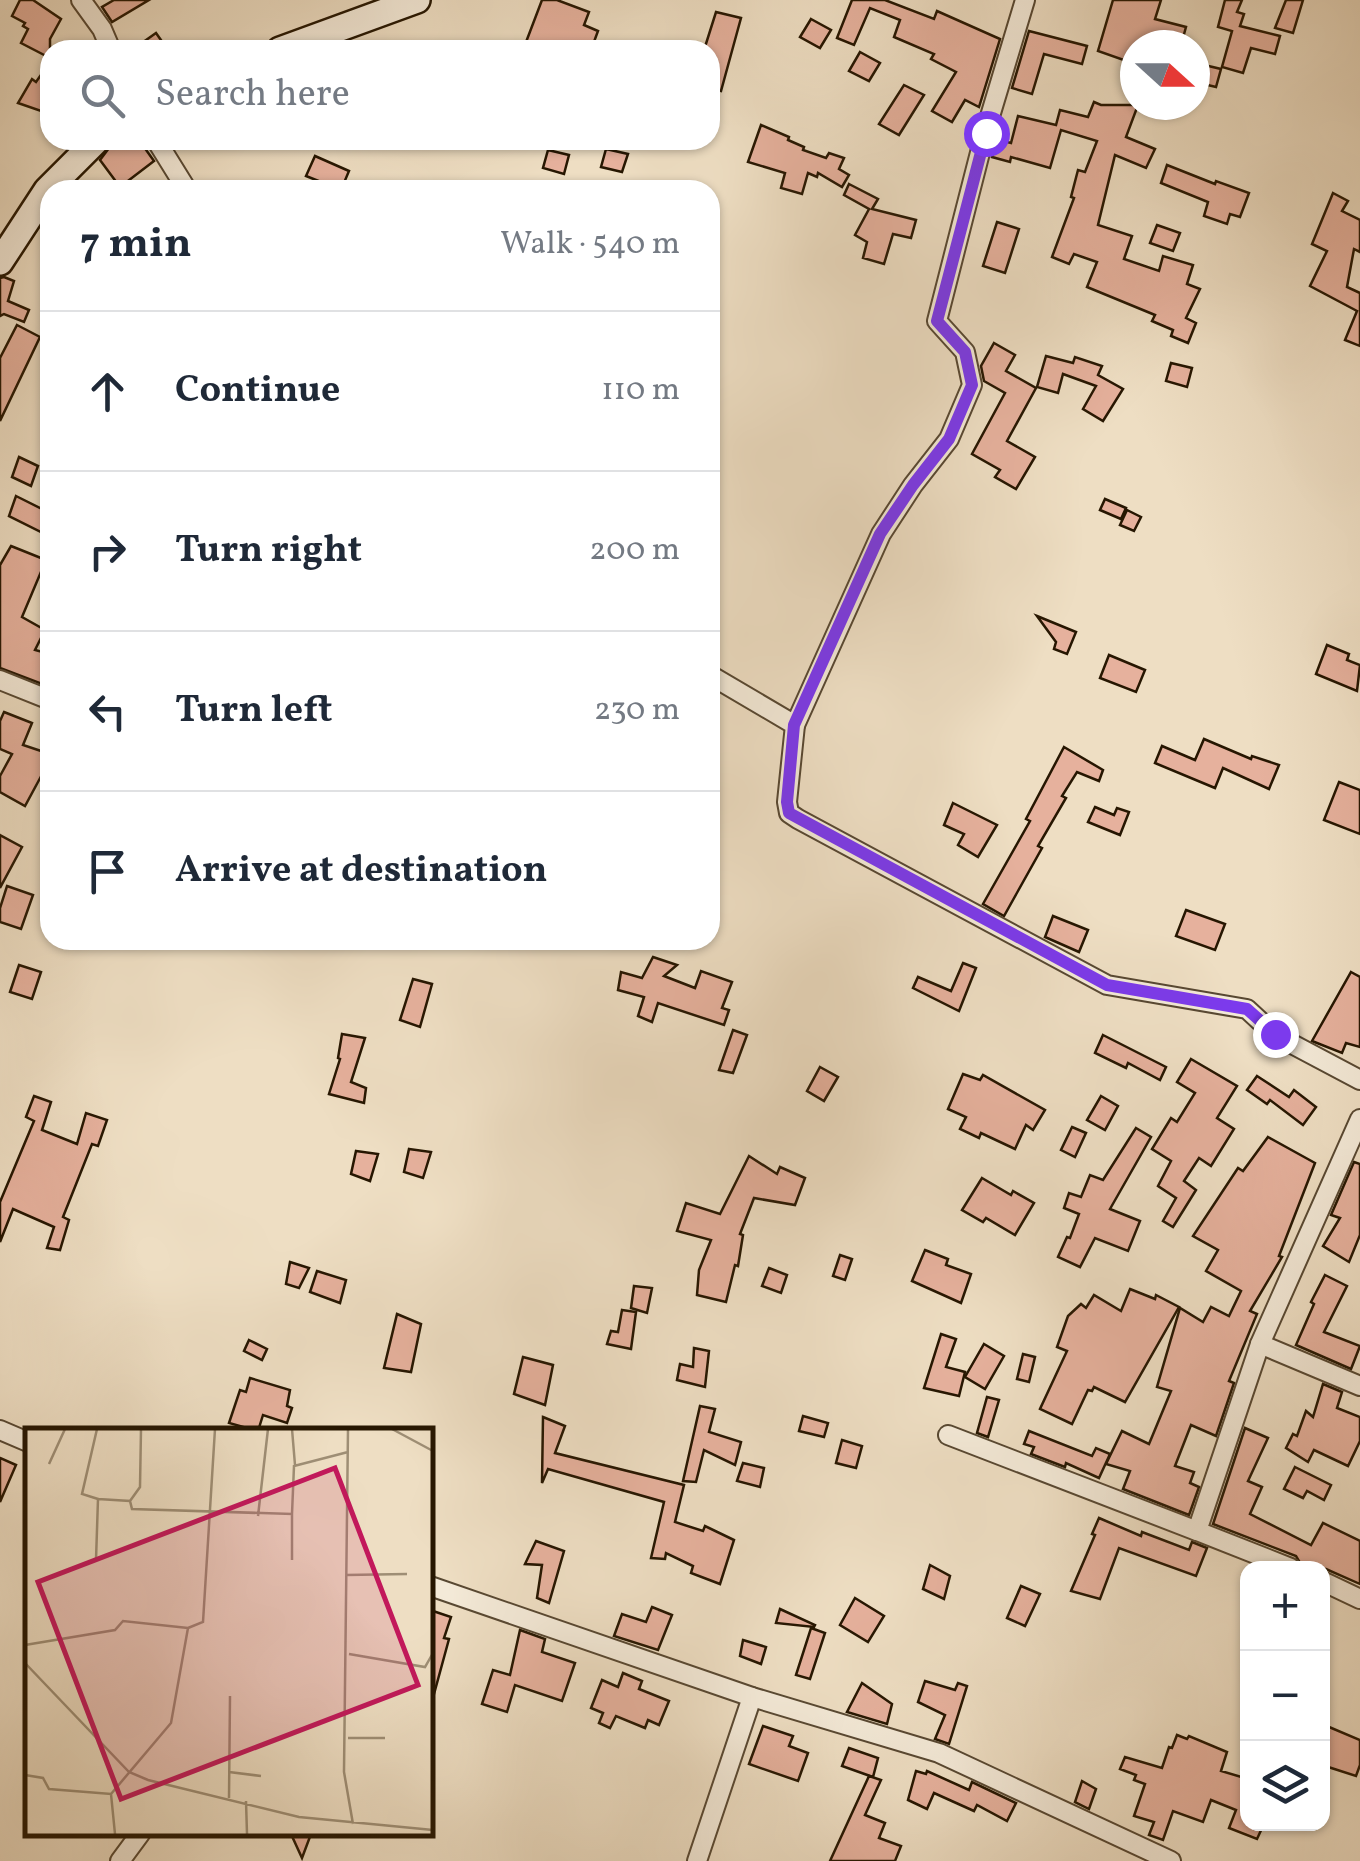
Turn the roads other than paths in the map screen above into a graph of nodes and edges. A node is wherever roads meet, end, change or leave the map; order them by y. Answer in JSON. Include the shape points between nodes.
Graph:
{"nodes":[{"id":1,"x":81,"y":0,"type":"edge"},
{"id":2,"x":417,"y":0,"type":"edge"},
{"id":3,"x":1025,"y":0,"type":"edge"},
{"id":4,"x":107,"y":40,"type":"edge"},
{"id":5,"x":307,"y":40,"type":"edge"},
{"id":6,"x":87,"y":150,"type":"edge"},
{"id":7,"x":162,"y":150,"type":"edge"},
{"id":8,"x":57,"y":180,"type":"edge"},
{"id":9,"x":181,"y":180,"type":"edge"},
{"id":10,"x":40,"y":201,"type":"edge"},
{"id":11,"x":0,"y":262,"type":"edge"},
{"id":12,"x":0,"y":680,"type":"edge"},
{"id":13,"x":720,"y":681,"type":"edge"},
{"id":14,"x":40,"y":696,"type":"edge"},
{"id":15,"x":794,"y":725,"type":"junction"},
{"id":16,"x":1360,"y":1080,"type":"edge"},
{"id":17,"x":1360,"y":1118,"type":"edge"},
{"id":18,"x":1260,"y":1344,"type":"junction"},
{"id":19,"x":1360,"y":1386,"type":"edge"},
{"id":20,"x":0,"y":1430,"type":"edge"},
{"id":21,"x":948,"y":1435,"type":"dead end"},
{"id":22,"x":25,"y":1441,"type":"edge"},
{"id":23,"x":1197,"y":1531,"type":"junction"},
{"id":24,"x":1273,"y":1561,"type":"edge"},
{"id":25,"x":1330,"y":1585,"type":"edge"},
{"id":26,"x":432,"y":1587,"type":"edge"},
{"id":27,"x":1360,"y":1599,"type":"edge"},
{"id":28,"x":752,"y":1698,"type":"junction"},
{"id":29,"x":139,"y":1836,"type":"edge"},
{"id":30,"x":120,"y":1861,"type":"edge"},
{"id":31,"x":697,"y":1861,"type":"edge"},
{"id":32,"x":1171,"y":1861,"type":"edge"}],
"edges":[{"from":1,"to":4,"type":"street"},
{"from":2,"to":5,"type":"street"},
{"from":3,"to":15,"type":"street","via":[[937,321],[965,352],[972,385],[949,439],[880,534]]},
{"from":6,"to":8,"type":"street"},
{"from":7,"to":9,"type":"street"},
{"from":10,"to":11,"type":"street"},
{"from":12,"to":14,"type":"street"},
{"from":13,"to":15,"type":"street"},
{"from":15,"to":16,"type":"street","via":[[787,802],[798,819],[1107,985],[1247,1009],[1275,1034]]},
{"from":17,"to":18,"type":"street"},
{"from":18,"to":19,"type":"street"},
{"from":18,"to":23,"type":"street"},
{"from":20,"to":22,"type":"street"},
{"from":21,"to":23,"type":"street"},
{"from":23,"to":24,"type":"street"},
{"from":25,"to":27,"type":"street"},
{"from":26,"to":28,"type":"street"},
{"from":28,"to":31,"type":"street"},
{"from":28,"to":32,"type":"street","via":[[938,1753]]},
{"from":29,"to":30,"type":"street"}]}
